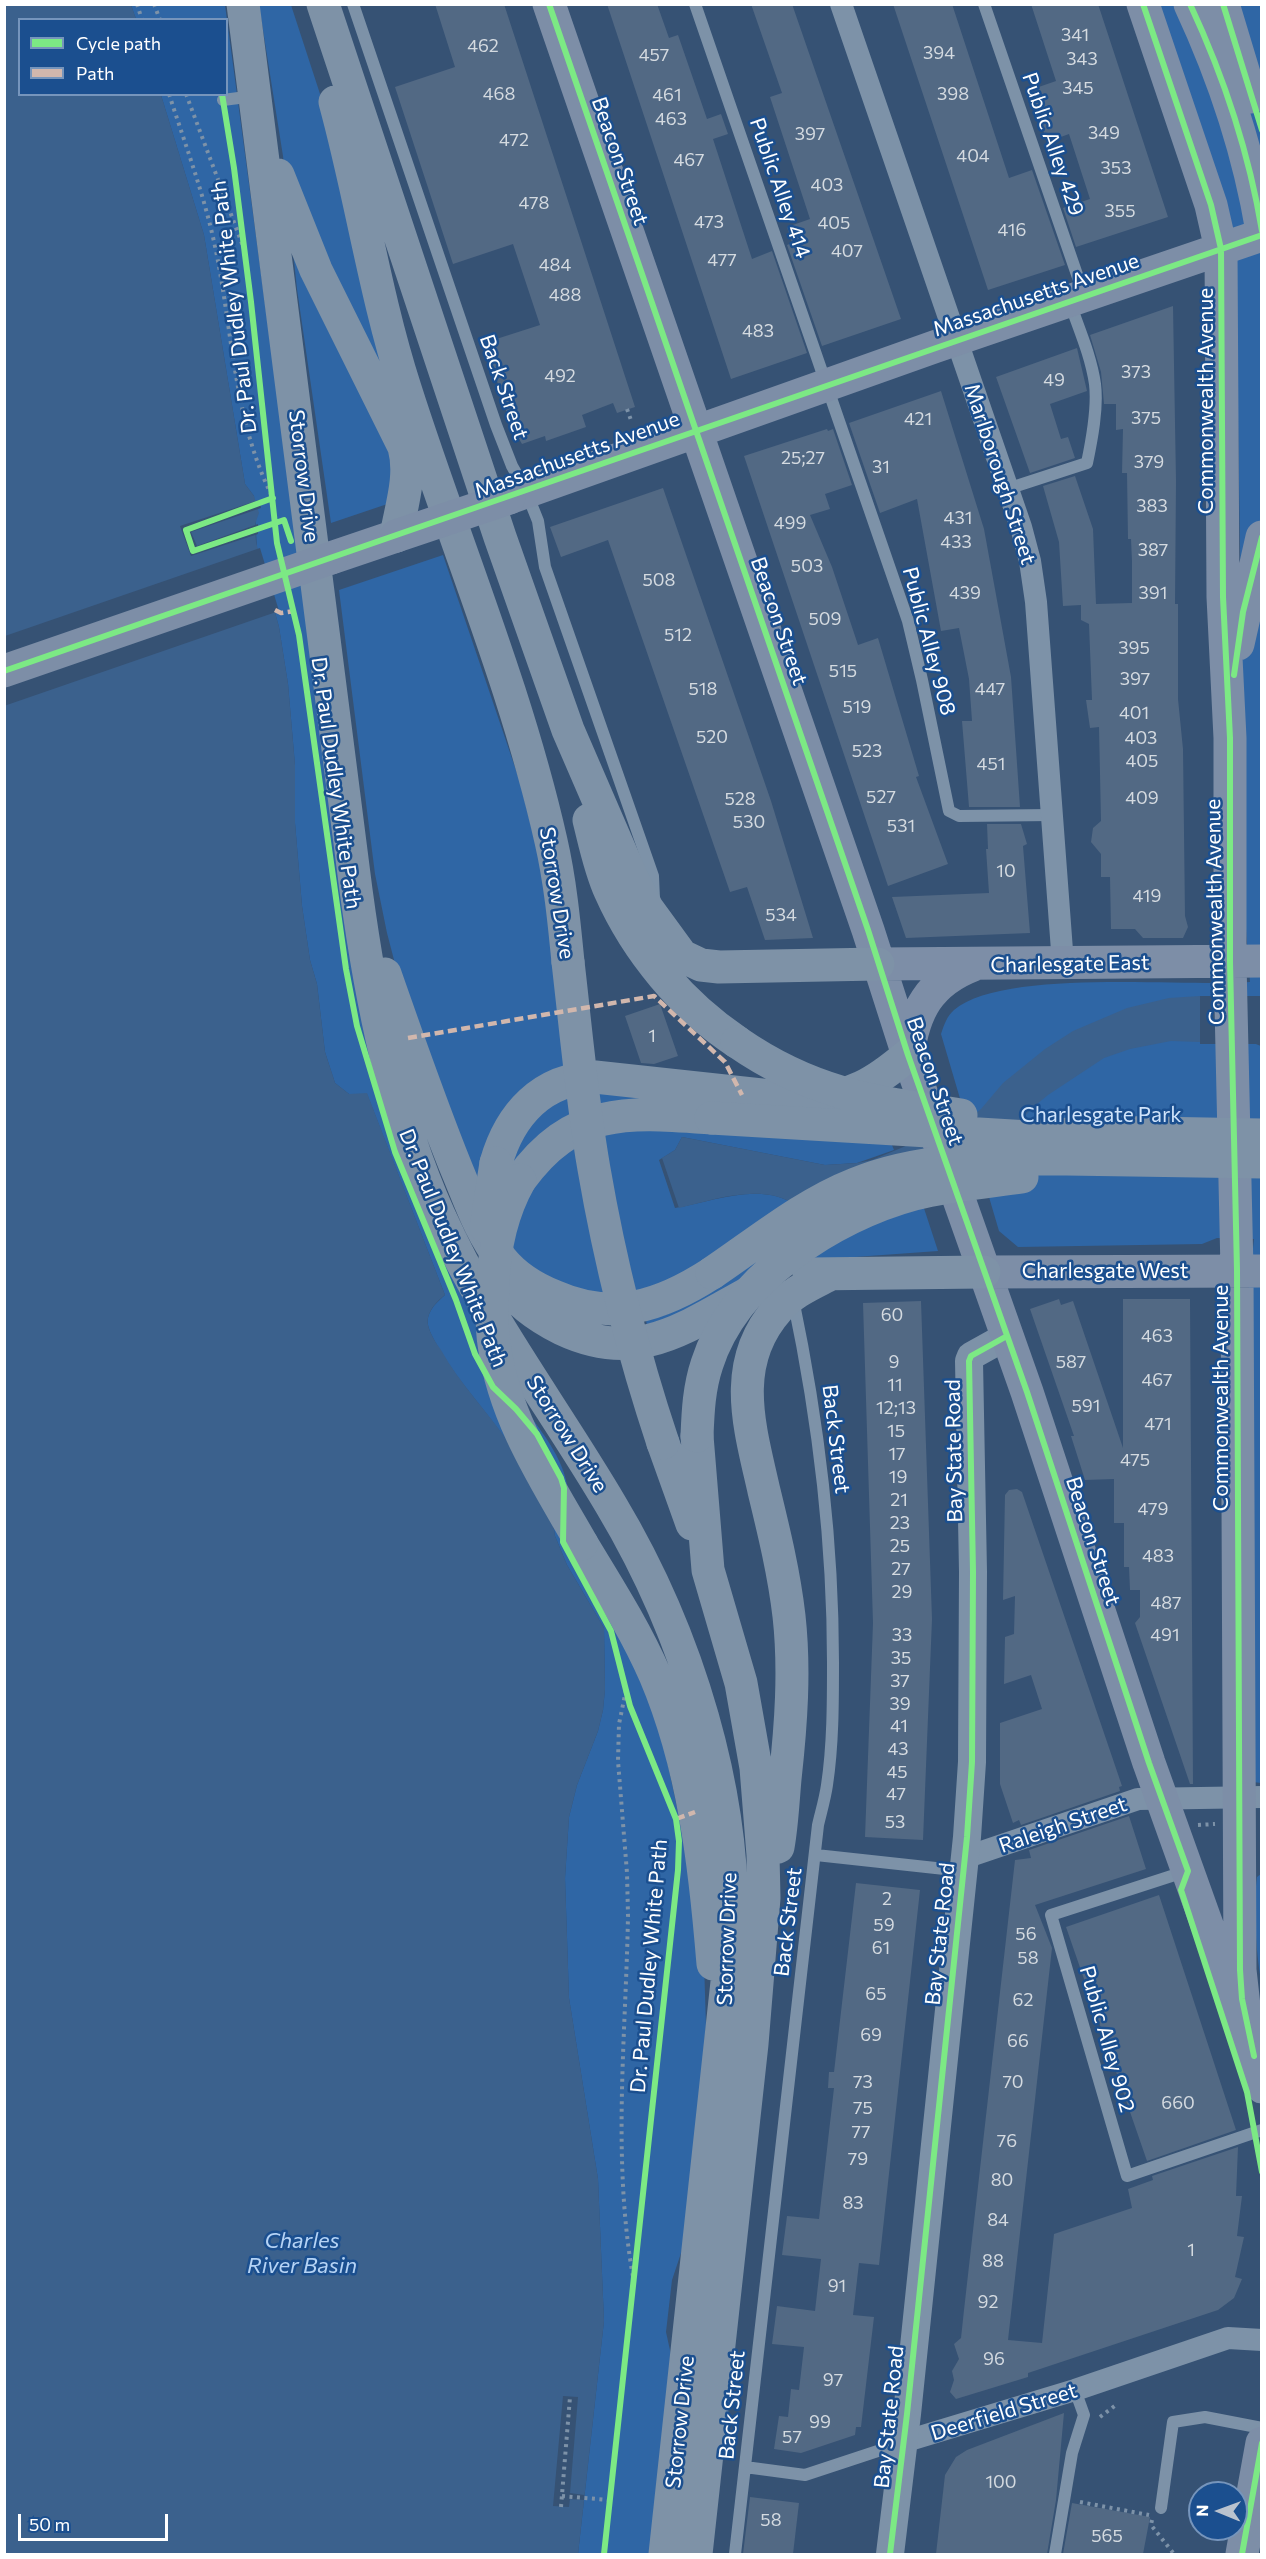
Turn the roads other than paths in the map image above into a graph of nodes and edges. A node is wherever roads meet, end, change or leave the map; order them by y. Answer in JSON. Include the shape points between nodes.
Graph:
{"nodes":[{"id":1,"x":243,"y":4,"type":"edge"},
{"id":2,"x":308,"y":4,"type":"edge"},
{"id":3,"x":323,"y":4,"type":"edge"},
{"id":4,"x":353,"y":4,"type":"edge"},
{"id":5,"x":549,"y":4,"type":"edge"},
{"id":6,"x":695,"y":4,"type":"edge"},
{"id":7,"x":840,"y":4,"type":"edge"},
{"id":8,"x":984,"y":4,"type":"edge"},
{"id":9,"x":1143,"y":4,"type":"edge"},
{"id":10,"x":1190,"y":4,"type":"edge"},
{"id":11,"x":1223,"y":4,"type":"edge"},
{"id":12,"x":223,"y":100,"type":"dead end"},
{"id":13,"x":257,"y":111,"type":"junction"},
{"id":14,"x":1262,"y":130,"type":"edge"},
{"id":15,"x":1259,"y":235,"type":"edge"},
{"id":16,"x":1221,"y":249,"type":"junction"},
{"id":17,"x":1077,"y":298,"type":"junction"},
{"id":18,"x":955,"y":340,"type":"junction"},
{"id":19,"x":827,"y":385,"type":"junction"},
{"id":20,"x":695,"y":431,"type":"junction"},
{"id":21,"x":1007,"y":489,"type":"junction"},
{"id":22,"x":518,"y":494,"type":"junction"},
{"id":23,"x":396,"y":536,"type":"junction"},
{"id":24,"x":1262,"y":537,"type":"edge"},
{"id":25,"x":4,"y":671,"type":"edge"},
{"id":26,"x":568,"y":730,"type":"junction"},
{"id":27,"x":1230,"y":738,"type":"junction"},
{"id":28,"x":1052,"y":815,"type":"junction"},
{"id":29,"x":356,"y":890,"type":"junction"},
{"id":30,"x":654,"y":918,"type":"junction"},
{"id":31,"x":878,"y":964,"type":"junction"},
{"id":32,"x":1063,"y":964,"type":"junction"},
{"id":33,"x":974,"y":965,"type":"junction"},
{"id":34,"x":1241,"y":970,"type":"edge"},
{"id":35,"x":908,"y":1055,"type":"junction"},
{"id":36,"x":1262,"y":1135,"type":"edge"},
{"id":37,"x":1097,"y":1146,"type":"junction"},
{"id":38,"x":1262,"y":1162,"type":"edge"},
{"id":39,"x":508,"y":1172,"type":"junction"},
{"id":40,"x":488,"y":1240,"type":"junction"},
{"id":41,"x":1249,"y":1270,"type":"edge"},
{"id":42,"x":984,"y":1272,"type":"junction"},
{"id":43,"x":831,"y":1274,"type":"junction"},
{"id":44,"x":792,"y":1295,"type":"junction"},
{"id":45,"x":1007,"y":1336,"type":"junction"},
{"id":46,"x":705,"y":1559,"type":"junction"},
{"id":47,"x":1250,"y":1797,"type":"edge"},
{"id":48,"x":1162,"y":1799,"type":"junction"},
{"id":49,"x":816,"y":1855,"type":"junction"},
{"id":50,"x":964,"y":1864,"type":"junction"},
{"id":51,"x":1188,"y":1871,"type":"junction"},
{"id":52,"x":762,"y":1922,"type":"junction"},
{"id":53,"x":721,"y":2050,"type":"junction"},
{"id":54,"x":1254,"y":2056,"type":"junction"},
{"id":55,"x":1262,"y":2087,"type":"edge"},
{"id":56,"x":1262,"y":2130,"type":"edge"},
{"id":57,"x":1262,"y":2340,"type":"edge"},
{"id":58,"x":1075,"y":2390,"type":"junction"},
{"id":59,"x":1262,"y":2428,"type":"edge"},
{"id":60,"x":903,"y":2442,"type":"junction"},
{"id":61,"x":1262,"y":2443,"type":"edge"},
{"id":62,"x":745,"y":2467,"type":"junction"},
{"id":63,"x":1161,"y":2508,"type":"dead end"},
{"id":64,"x":1262,"y":2549,"type":"edge"},
{"id":65,"x":665,"y":2554,"type":"edge"},
{"id":66,"x":696,"y":2554,"type":"edge"},
{"id":67,"x":735,"y":2554,"type":"edge"},
{"id":68,"x":890,"y":2554,"type":"edge"},
{"id":69,"x":1055,"y":2554,"type":"edge"},
{"id":70,"x":1242,"y":2554,"type":"edge"},
{"id":71,"x":1253,"y":2554,"type":"edge"}],
"edges":[{"from":1,"to":13,"type":"highway","name":"Storrow Drive"},
{"from":2,"to":46,"type":"highway","name":"Storrow Drive","bridge":true,"via":[[349,152],[393,348],[540,797],[556,869],[585,1113],[608,1246],[634,1353]]},
{"from":3,"to":26,"type":"highway"},
{"from":4,"to":22,"type":"lane","name":"Back Street","via":[[512,466]]},
{"from":5,"to":20,"type":"main road","name":"Beacon Street"},
{"from":6,"to":19,"type":"lane","name":"Public Alley 414"},
{"from":7,"to":18,"type":"street","name":"Marlborough Street"},
{"from":8,"to":17,"type":"lane","name":"Public Alley 429"},
{"from":9,"to":16,"type":"main road","name":"Commonwealth Avenue","via":[[1211,205]]},
{"from":10,"to":15,"type":"main road","via":[[1232,107],[1251,177]]},
{"from":11,"to":14,"type":"main road"},
{"from":12,"to":13,"type":"lane"},
{"from":13,"to":23,"type":"highway","via":[[303,239],[406,454],[406,482]]},
{"from":13,"to":29,"type":"highway","name":"Storrow Drive"},
{"from":15,"to":16,"type":"main road","name":"Massachusetts Avenue"},
{"from":16,"to":17,"type":"main road","name":"Massachusetts Avenue"},
{"from":16,"to":27,"type":"main road","name":"Commonwealth Avenue","via":[[1223,597]]},
{"from":17,"to":18,"type":"main road","name":"Massachusetts Avenue"},
{"from":17,"to":21,"type":"lane","name":"Public Alley 429","via":[[1095,385],[1087,463]]},
{"from":18,"to":19,"type":"main road","name":"Massachusetts Avenue"},
{"from":18,"to":21,"type":"street","name":"Marlborough Street"},
{"from":19,"to":20,"type":"main road","name":"Massachusetts Avenue"},
{"from":19,"to":28,"type":"lane","name":"Public Alley 908","via":[[908,621],[949,811],[959,816]]},
{"from":20,"to":22,"type":"main road","name":"Massachusetts Avenue"},
{"from":20,"to":31,"type":"main road","name":"Beacon Street"},
{"from":21,"to":28,"type":"street","name":"Marlborough Street","via":[[1030,561]]},
{"from":22,"to":23,"type":"main road","name":"Massachusetts Avenue","bridge":true},
{"from":22,"to":30,"type":"lane","name":"Back Street","via":[[538,521],[545,567],[653,876]]},
{"from":23,"to":25,"type":"main road","name":"Massachusetts Avenue","bridge":true},
{"from":24,"to":27,"type":"main road","name":"Commonwealth Avenue","via":[[1240,629]]},
{"from":26,"to":30,"type":"highway","via":[[632,878]]},
{"from":26,"to":37,"type":"highway","bridge":true,"via":[[609,889],[638,943],[696,1010],[737,1042],[788,1073],[838,1093]]},
{"from":27,"to":34,"type":"main road","name":"Commonwealth Avenue"},
{"from":28,"to":32,"type":"street","name":"Marlborough Street"},
{"from":29,"to":40,"type":"highway","via":[[430,1100]]},
{"from":29,"to":53,"type":"highway","name":"Storrow Drive","via":[[387,1061],[405,1125],[438,1214],[502,1333],[640,1556],[689,1678],[717,1779],[731,1870],[731,1945]]},
{"from":30,"to":31,"type":"highway","via":[[679,952],[701,965],[719,968]]},
{"from":31,"to":33,"type":"main road","name":"Charlesgate East"},
{"from":31,"to":35,"type":"main road","name":"Beacon Street"},
{"from":32,"to":33,"type":"main road","name":"Charlesgate East"},
{"from":32,"to":34,"type":"main road","name":"Charlesgate East"},
{"from":33,"to":35,"type":"main road","via":[[938,985],[920,1006]]},
{"from":34,"to":41,"type":"main road","name":"Commonwealth Avenue","via":[[1233,1050]]},
{"from":35,"to":39,"type":"highway","via":[[875,1082],[854,1092],[808,1100],[595,1077],[574,1079],[550,1088],[528,1103],[505,1136]]},
{"from":35,"to":42,"type":"main road","name":"Beacon Street","bridge":true},
{"from":36,"to":37,"type":"highway","bridge":true},
{"from":37,"to":38,"type":"highway","bridge":true},
{"from":37,"to":39,"type":"highway","bridge":true,"via":[[1029,1137],[639,1113],[571,1131]]},
{"from":37,"to":40,"type":"highway","bridge":true,"via":[[916,1165],[888,1172],[824,1199],[678,1294],[618,1309],[584,1307],[523,1280]]},
{"from":37,"to":46,"type":"highway","bridge":true,"via":[[1024,1177],[911,1195],[852,1217],[810,1241],[747,1296],[718,1338],[701,1386],[696,1436]]},
{"from":39,"to":53,"type":"highway","bridge":true,"via":[[505,1211],[495,1255],[492,1307],[493,1343],[502,1382],[518,1428],[643,1649],[680,1746],[700,1836]]},
{"from":40,"to":43,"type":"highway","via":[[499,1274],[526,1306],[566,1330],[610,1343],[664,1337],[776,1280]]},
{"from":41,"to":42,"type":"main road","name":"Charlesgate West"},
{"from":41,"to":47,"type":"main road","name":"Commonwealth Avenue"},
{"from":42,"to":43,"type":"highway"},
{"from":42,"to":45,"type":"main road","name":"Beacon Street"},
{"from":43,"to":44,"type":"highway"},
{"from":44,"to":49,"type":"lane","name":"Back Street","via":[[814,1412],[833,1612],[830,1750]]},
{"from":44,"to":52,"type":"highway","via":[[772,1316],[760,1337],[749,1369],[746,1395],[749,1425],[784,1583],[792,1659],[779,1840]]},
{"from":45,"to":48,"type":"main road","name":"Beacon Street"},
{"from":45,"to":50,"type":"street","name":"Bay State Road","via":[[969,1360],[972,1750]]},
{"from":46,"to":52,"type":"highway","name":"Storrow Drive","via":[[741,1683],[756,1768],[763,1855]]},
{"from":47,"to":48,"type":"street","name":"Raleigh Street"},
{"from":47,"to":54,"type":"main road","name":"Commonwealth Avenue","via":[[1242,1999]]},
{"from":48,"to":50,"type":"street","name":"Raleigh Street","via":[[1138,1799]]},
{"from":48,"to":51,"type":"main road","name":"Beacon Street"},
{"from":49,"to":50,"type":"lane","name":"Raleigh Street"},
{"from":49,"to":62,"type":"lane","name":"Back Street"},
{"from":50,"to":60,"type":"street","name":"Bay State Road"},
{"from":51,"to":54,"type":"main road","name":"Beacon Street"},
{"from":51,"to":56,"type":"lane","name":"Public Alley 902","via":[[1051,1915],[1127,2176]]},
{"from":52,"to":66,"type":"highway","name":"Storrow Drive"},
{"from":53,"to":65,"type":"highway","name":"Storrow Drive"},
{"from":54,"to":55,"type":"main road","name":"Commonwealth Avenue"},
{"from":57,"to":58,"type":"street","name":"Deerfield Street","via":[[1228,2338]]},
{"from":58,"to":60,"type":"street","name":"Deerfield Street"},
{"from":58,"to":69,"type":"lane","via":[[1084,2415],[1072,2453]]},
{"from":59,"to":63,"type":"lane","via":[[1205,2417],[1173,2422]]},
{"from":60,"to":62,"type":"lane","name":"Deerfield Street","via":[[805,2475]]},
{"from":60,"to":68,"type":"street","name":"Bay State Road"},
{"from":61,"to":70,"type":"main road"},
{"from":62,"to":67,"type":"lane","name":"Back Street"},
{"from":64,"to":71,"type":"main road"}]}
